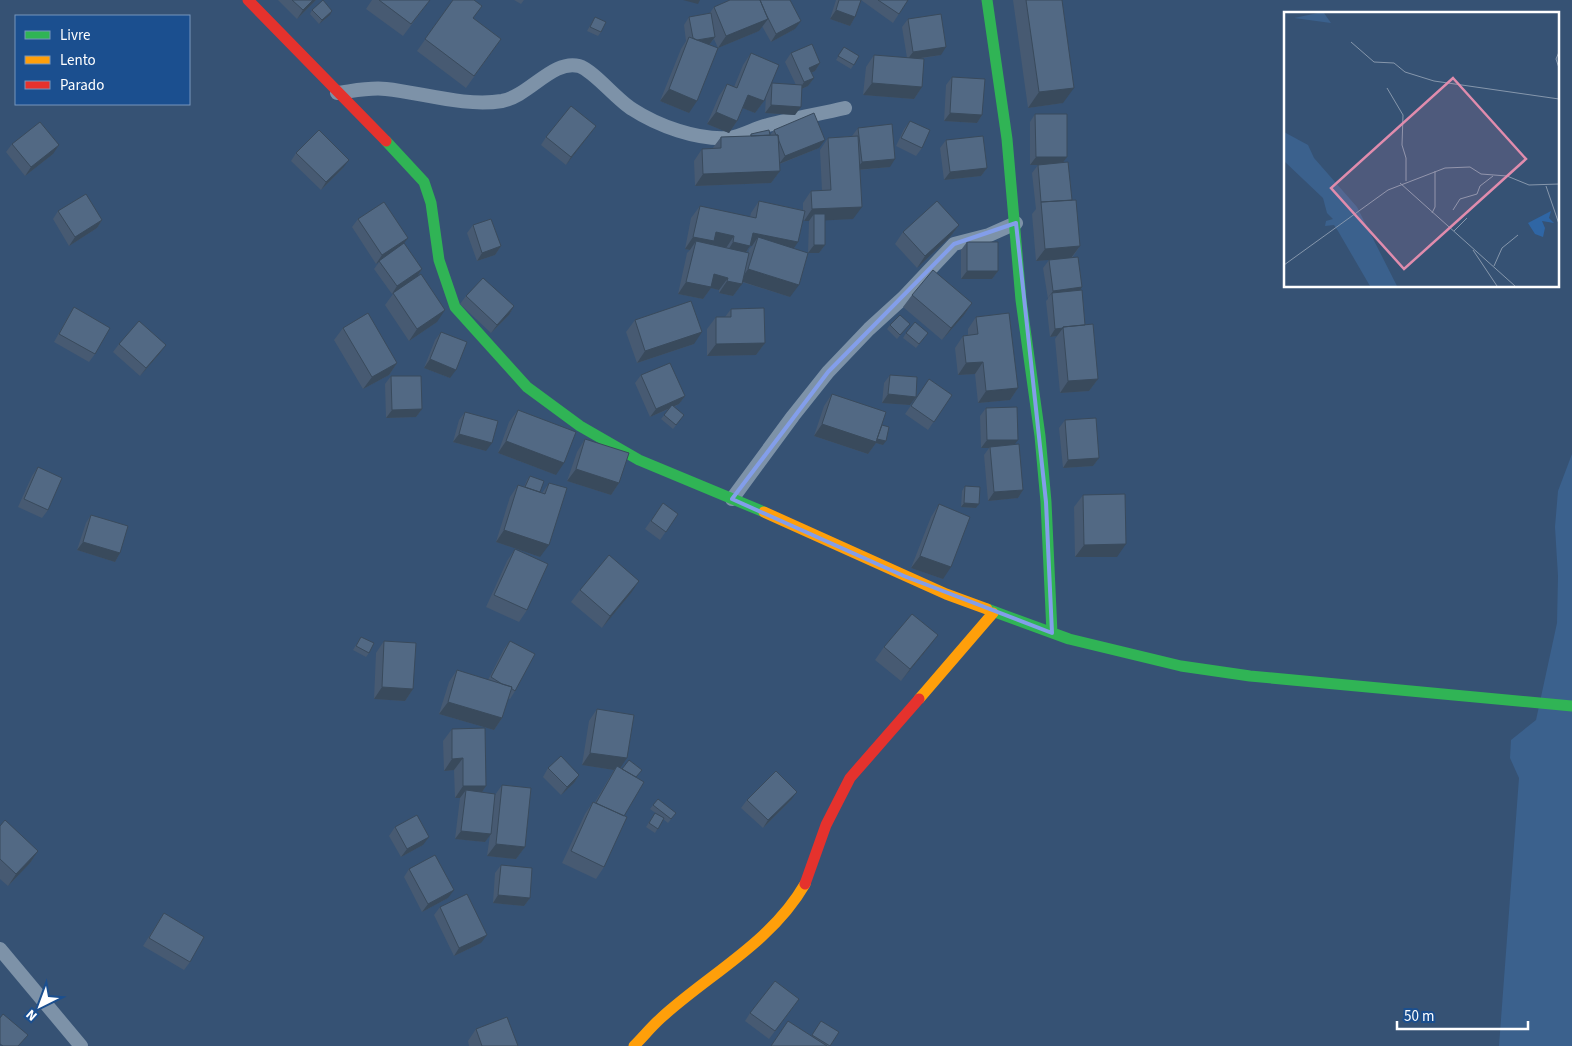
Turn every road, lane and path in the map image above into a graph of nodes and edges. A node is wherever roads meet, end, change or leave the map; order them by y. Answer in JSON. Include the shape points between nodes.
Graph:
{"nodes":[{"id":1,"x":248,"y":0,"type":"edge"},
{"id":2,"x":987,"y":0,"type":"edge"},
{"id":3,"x":337,"y":93,"type":"junction"},
{"id":4,"x":846,"y":108,"type":"dead end"},
{"id":5,"x":1016,"y":223,"type":"junction"},
{"id":6,"x":732,"y":499,"type":"junction"},
{"id":7,"x":993,"y":613,"type":"junction"},
{"id":8,"x":1052,"y":634,"type":"junction"},
{"id":9,"x":1572,"y":706,"type":"edge"},
{"id":10,"x":0,"y":950,"type":"edge"},
{"id":11,"x":81,"y":1046,"type":"edge"},
{"id":12,"x":634,"y":1046,"type":"edge"}],
"edges":[{"from":1,"to":3,"type":"street"},
{"from":2,"to":5,"type":"street"},
{"from":3,"to":4,"type":"street","via":[[383,89],[480,102],[501,101],[528,91],[564,66],[580,66],[631,109],[674,129],[705,136],[729,138],[767,125]]},
{"from":3,"to":6,"type":"street","via":[[424,182],[431,203],[439,260],[455,307],[527,387],[610,445]]},
{"from":5,"to":6,"type":"street","via":[[954,244],[828,372]]},
{"from":5,"to":8,"type":"street","via":[[1046,502]]},
{"from":6,"to":7,"type":"street"},
{"from":7,"to":8,"type":"street"},
{"from":7,"to":12,"type":"street","via":[[850,778],[826,825],[809,876],[781,918],[738,958],[661,1018]]},
{"from":8,"to":9,"type":"street","via":[[1181,666],[1250,676]]},
{"from":10,"to":11,"type":"street"}]}
